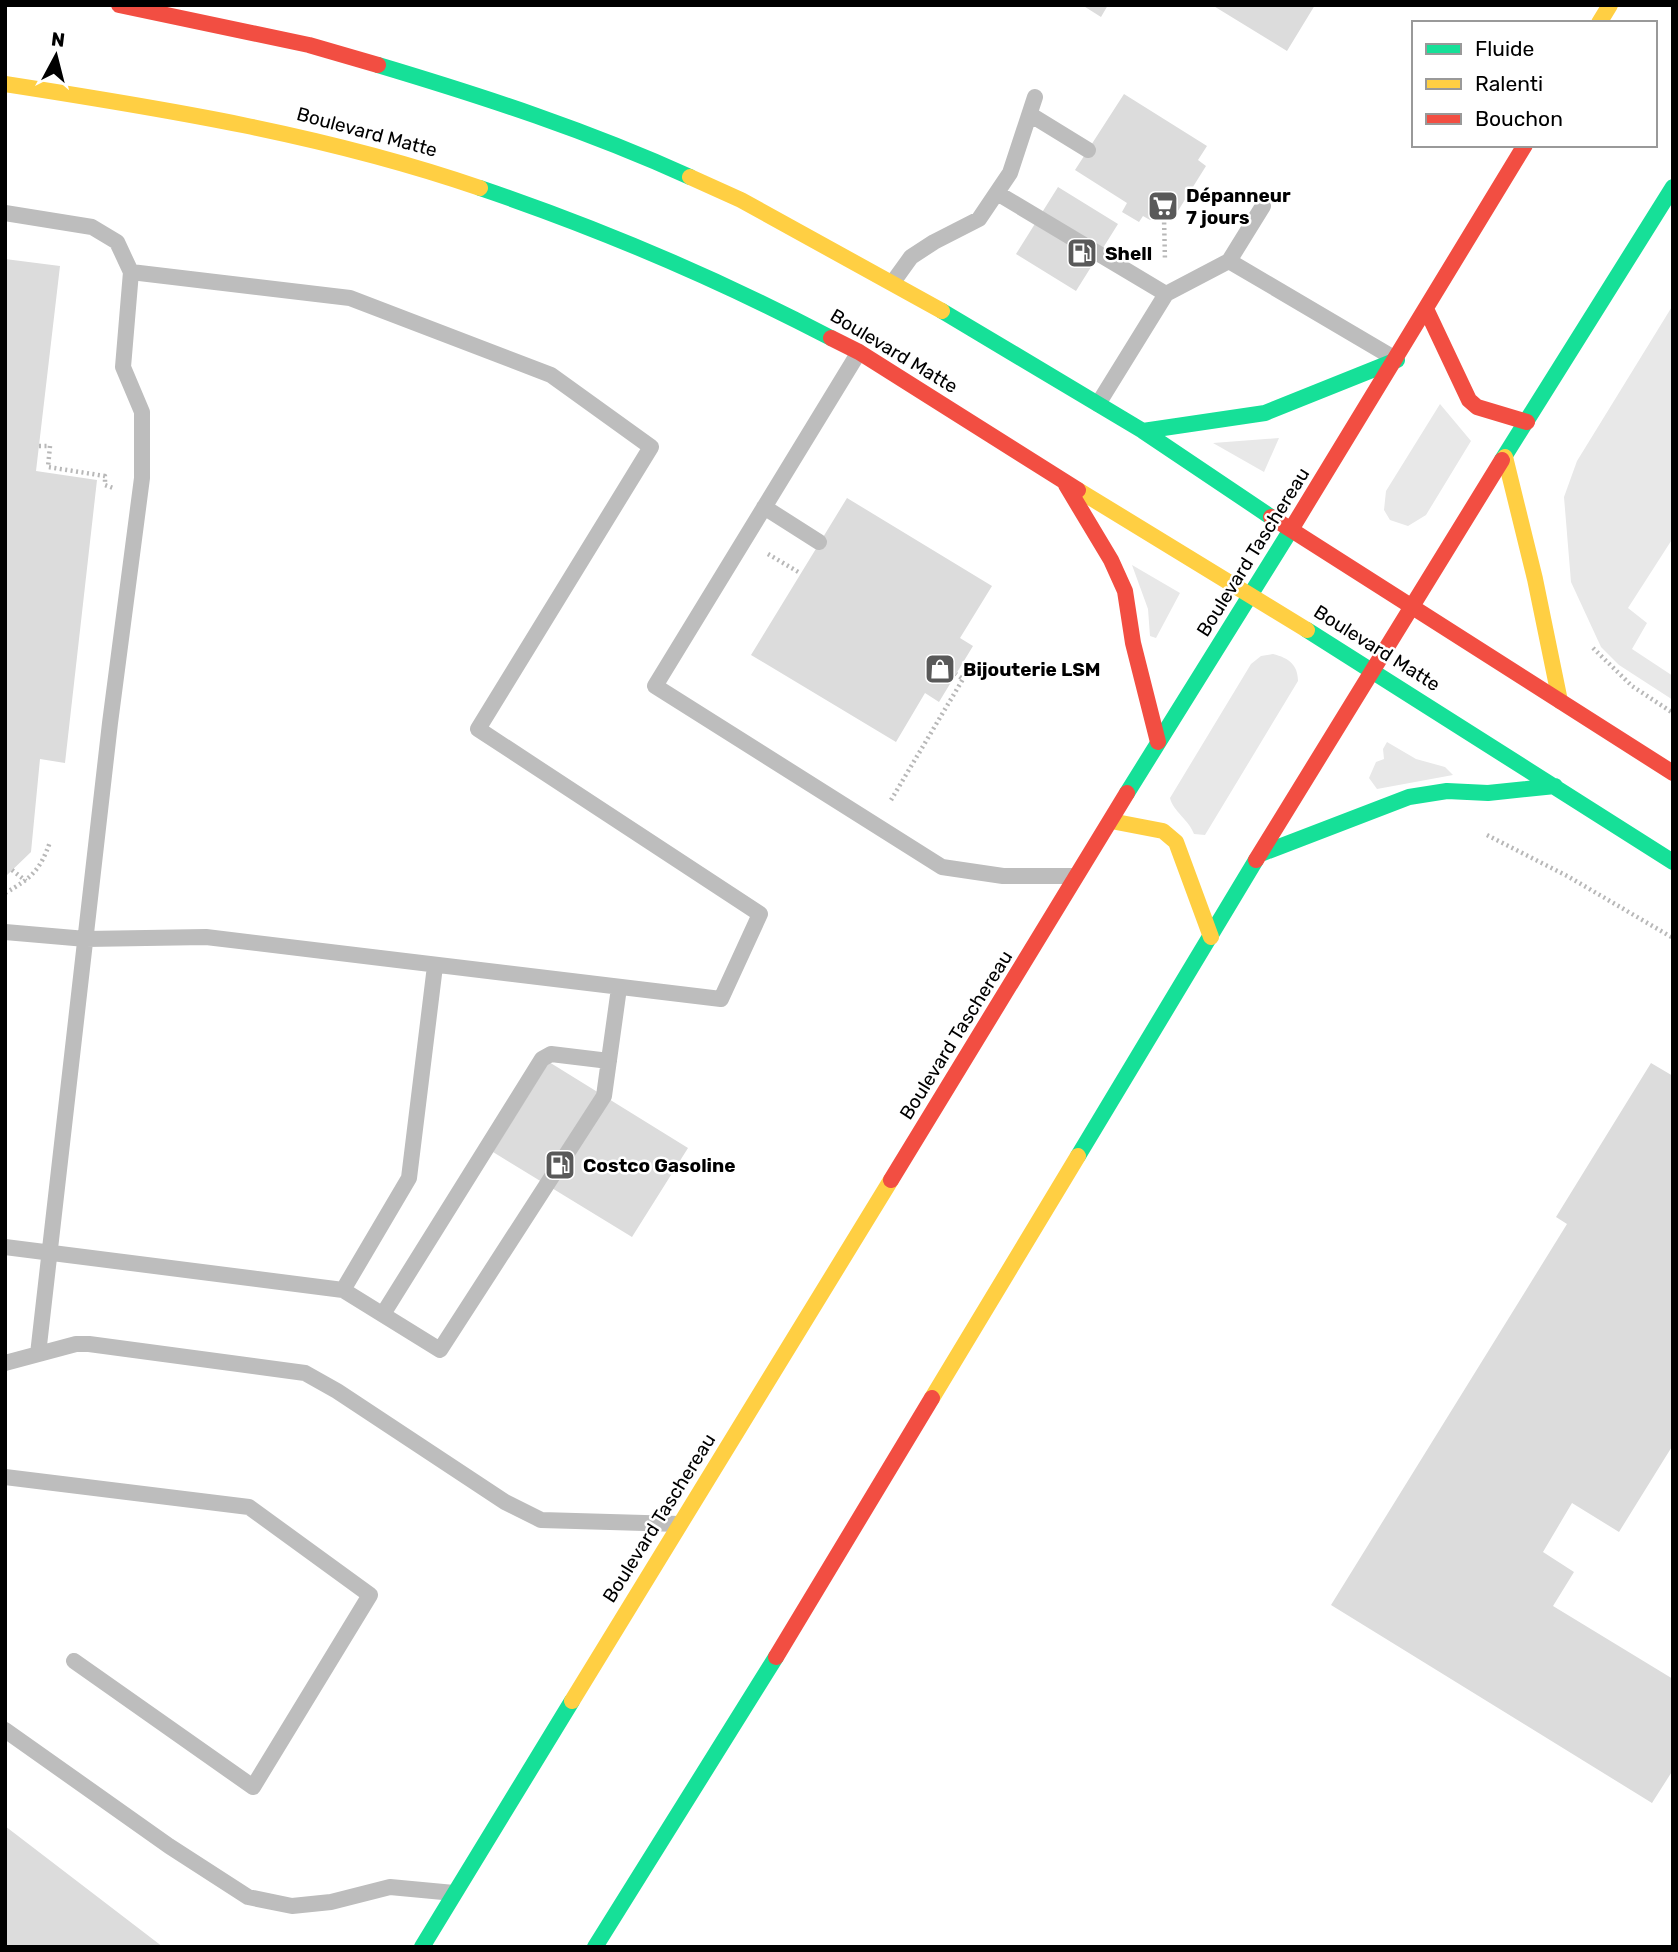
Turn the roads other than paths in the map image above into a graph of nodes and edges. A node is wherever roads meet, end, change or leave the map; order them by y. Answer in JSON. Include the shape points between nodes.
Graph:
{"nodes":[{"id":1,"x":119,"y":5,"type":"edge"},
{"id":2,"x":1610,"y":5,"type":"edge"},
{"id":3,"x":1600,"y":21,"type":"edge"},
{"id":4,"x":5,"y":85,"type":"edge"},
{"id":5,"x":1035,"y":97,"type":"dead end"},
{"id":6,"x":1031,"y":115,"type":"junction"},
{"id":7,"x":1524,"y":147,"type":"edge"},
{"id":8,"x":1088,"y":150,"type":"dead end"},
{"id":9,"x":1673,"y":187,"type":"edge"},
{"id":10,"x":997,"y":193,"type":"junction"},
{"id":11,"x":1263,"y":206,"type":"dead end"},
{"id":12,"x":5,"y":214,"type":"edge"},
{"id":13,"x":1666,"y":214,"type":"edge"},
{"id":14,"x":1229,"y":261,"type":"junction"},
{"id":15,"x":131,"y":272,"type":"junction"},
{"id":16,"x":893,"y":282,"type":"junction"},
{"id":17,"x":1166,"y":294,"type":"junction"},
{"id":18,"x":1427,"y":311,"type":"junction"},
{"id":19,"x":859,"y":352,"type":"junction"},
{"id":20,"x":1397,"y":360,"type":"junction"},
{"id":21,"x":1098,"y":404,"type":"junction"},
{"id":22,"x":1527,"y":422,"type":"junction"},
{"id":23,"x":1143,"y":431,"type":"junction"},
{"id":24,"x":1505,"y":457,"type":"junction"},
{"id":25,"x":1066,"y":485,"type":"junction"},
{"id":26,"x":764,"y":506,"type":"junction"},
{"id":27,"x":1291,"y":531,"type":"junction"},
{"id":28,"x":820,"y":542,"type":"dead end"},
{"id":29,"x":1251,"y":595,"type":"junction"},
{"id":30,"x":1410,"y":607,"type":"junction"},
{"id":31,"x":1373,"y":669,"type":"junction"},
{"id":32,"x":1560,"y":701,"type":"junction"},
{"id":33,"x":1158,"y":742,"type":"junction"},
{"id":34,"x":1673,"y":773,"type":"edge"},
{"id":35,"x":1555,"y":786,"type":"junction"},
{"id":36,"x":1111,"y":821,"type":"junction"},
{"id":37,"x":1263,"y":853,"type":"junction"},
{"id":38,"x":1673,"y":862,"type":"edge"},
{"id":39,"x":1077,"y":876,"type":"junction"},
{"id":40,"x":5,"y":932,"type":"edge"},
{"id":41,"x":1211,"y":937,"type":"junction"},
{"id":42,"x":86,"y":939,"type":"junction"},
{"id":43,"x":435,"y":966,"type":"junction"},
{"id":44,"x":619,"y":988,"type":"junction"},
{"id":45,"x":609,"y":1061,"type":"junction"},
{"id":46,"x":5,"y":1247,"type":"edge"},
{"id":47,"x":49,"y":1252,"type":"junction"},
{"id":48,"x":343,"y":1290,"type":"junction"},
{"id":49,"x":383,"y":1314,"type":"junction"},
{"id":50,"x":38,"y":1354,"type":"junction"},
{"id":51,"x":5,"y":1363,"type":"edge"},
{"id":52,"x":5,"y":1477,"type":"edge"},
{"id":53,"x":681,"y":1524,"type":"junction"},
{"id":54,"x":74,"y":1661,"type":"dead end"},
{"id":55,"x":5,"y":1730,"type":"edge"},
{"id":56,"x":454,"y":1893,"type":"junction"},
{"id":57,"x":422,"y":1947,"type":"edge"},
{"id":58,"x":595,"y":1947,"type":"edge"}],
"edges":[{"from":1,"to":16,"type":"main road","via":[[310,45],[545,116],[708,183]]},
{"from":2,"to":3,"type":"main road"},
{"from":4,"to":19,"type":"main road","name":"Boulevard Matte","via":[[223,118],[429,170],[559,214],[670,259]]},
{"from":5,"to":6,"type":"lane"},
{"from":6,"to":8,"type":"lane"},
{"from":6,"to":10,"type":"lane","via":[[1010,173]]},
{"from":7,"to":18,"type":"main road","name":"Boulevard Taschereau"},
{"from":9,"to":13,"type":"main road"},
{"from":10,"to":16,"type":"lane","via":[[979,219],[911,257]]},
{"from":10,"to":17,"type":"lane"},
{"from":11,"to":14,"type":"lane"},
{"from":12,"to":15,"type":"lane","via":[[92,227],[117,242]]},
{"from":13,"to":22,"type":"main road"},
{"from":14,"to":17,"type":"lane"},
{"from":14,"to":20,"type":"lane"},
{"from":15,"to":42,"type":"lane","via":[[123,367],[142,412],[142,478]]},
{"from":15,"to":44,"type":"lane","via":[[350,298],[551,375],[651,447],[478,729],[760,914],[721,999]]},
{"from":16,"to":21,"type":"main road"},
{"from":17,"to":21,"type":"lane"},
{"from":18,"to":20,"type":"main road","name":"Boulevard Taschereau"},
{"from":18,"to":22,"type":"main road","via":[[1469,400],[1477,407]]},
{"from":19,"to":25,"type":"main road","name":"Boulevard Matte"},
{"from":19,"to":26,"type":"lane"},
{"from":20,"to":23,"type":"main road","via":[[1265,413]]},
{"from":20,"to":27,"type":"main road","name":"Boulevard Taschereau"},
{"from":21,"to":23,"type":"main road"},
{"from":22,"to":24,"type":"main road"},
{"from":23,"to":27,"type":"main road"},
{"from":24,"to":30,"type":"main road"},
{"from":24,"to":32,"type":"main road"},
{"from":25,"to":29,"type":"main road","name":"Boulevard Matte"},
{"from":25,"to":33,"type":"main road","via":[[1125,592]]},
{"from":26,"to":28,"type":"lane"},
{"from":26,"to":39,"type":"lane","via":[[655,686],[942,867],[1003,876]]},
{"from":27,"to":29,"type":"main road","name":"Boulevard Taschereau"},
{"from":27,"to":30,"type":"main road"},
{"from":29,"to":31,"type":"main road","name":"Boulevard Matte"},
{"from":29,"to":33,"type":"main road","name":"Boulevard Taschereau"},
{"from":30,"to":31,"type":"main road"},
{"from":30,"to":32,"type":"main road"},
{"from":31,"to":35,"type":"main road","name":"Boulevard Matte"},
{"from":31,"to":37,"type":"main road"},
{"from":32,"to":34,"type":"main road"},
{"from":33,"to":36,"type":"main road","name":"Boulevard Taschereau"},
{"from":35,"to":37,"type":"main road","via":[[1409,797]]},
{"from":35,"to":38,"type":"main road","name":"Boulevard Matte"},
{"from":36,"to":39,"type":"main road","name":"Boulevard Taschereau"},
{"from":36,"to":41,"type":"main road","via":[[1163,831],[1176,842]]},
{"from":37,"to":41,"type":"main road"},
{"from":39,"to":53,"type":"main road","name":"Boulevard Taschereau"},
{"from":40,"to":42,"type":"lane"},
{"from":41,"to":58,"type":"main road","via":[[709,1769]]},
{"from":42,"to":43,"type":"lane","via":[[206,937]]},
{"from":42,"to":47,"type":"lane"},
{"from":43,"to":44,"type":"lane"},
{"from":43,"to":48,"type":"lane","via":[[409,1178]]},
{"from":44,"to":45,"type":"lane"},
{"from":45,"to":49,"type":"lane","via":[[551,1054],[542,1059]]},
{"from":45,"to":49,"type":"lane","via":[[604,1096],[440,1350]]},
{"from":46,"to":47,"type":"lane"},
{"from":47,"to":48,"type":"lane"},
{"from":47,"to":50,"type":"lane"},
{"from":48,"to":49,"type":"lane"},
{"from":50,"to":51,"type":"lane"},
{"from":50,"to":53,"type":"lane","via":[[89,1344],[305,1373],[533,1516],[557,1522]]},
{"from":52,"to":54,"type":"lane","via":[[249,1507],[370,1595],[253,1787]]},
{"from":53,"to":56,"type":"main road","name":"Boulevard Taschereau"},
{"from":55,"to":56,"type":"lane","via":[[232,1888],[270,1904],[312,1905],[390,1887]]},
{"from":56,"to":57,"type":"main road","name":"Boulevard Taschereau"}]}
